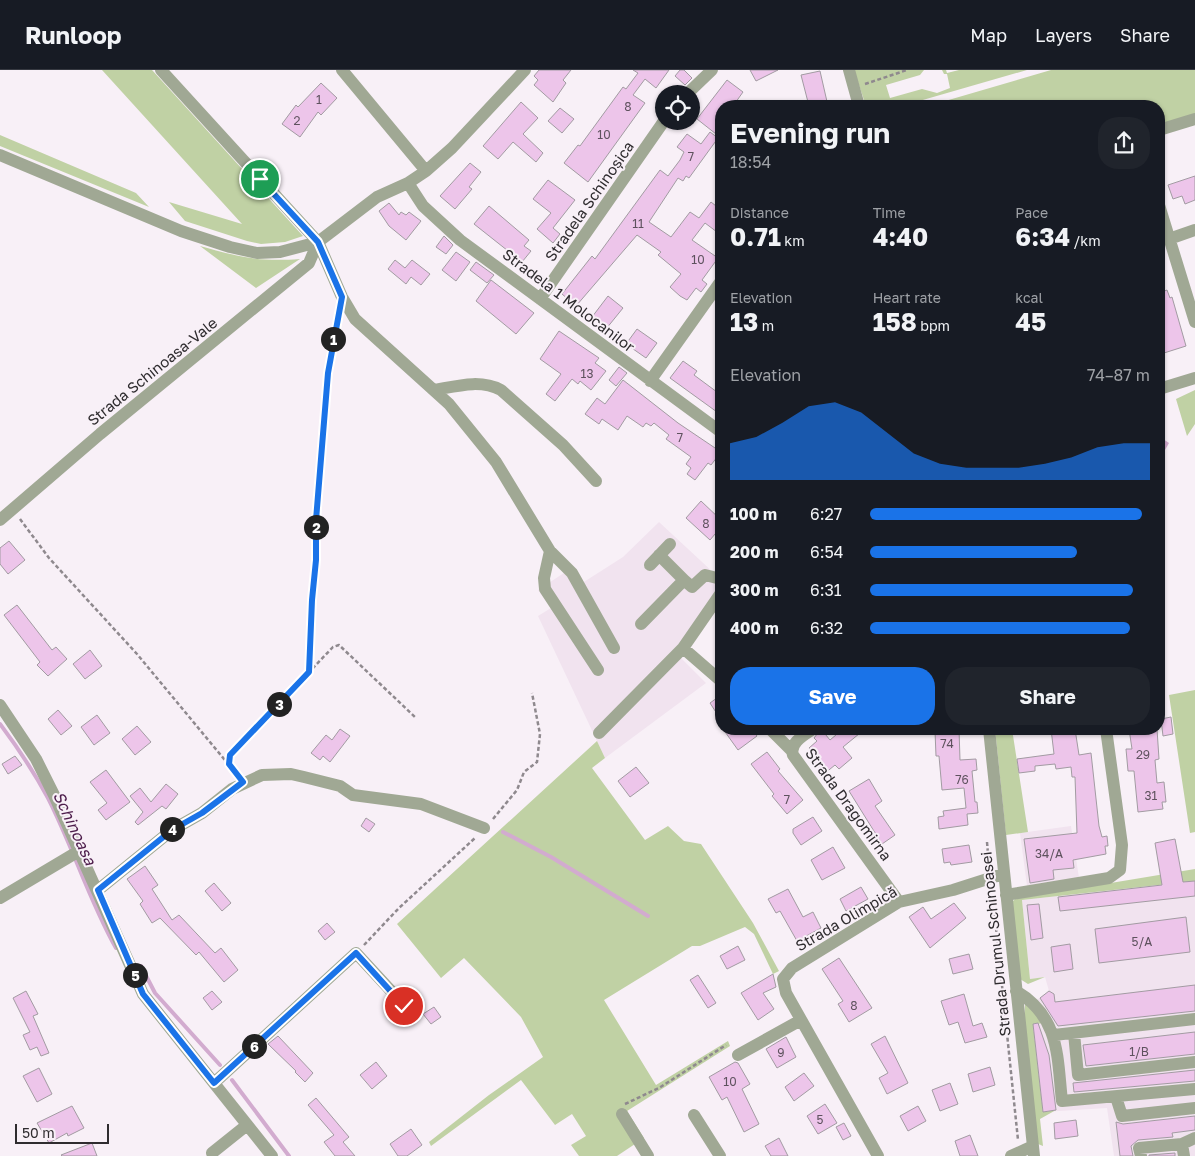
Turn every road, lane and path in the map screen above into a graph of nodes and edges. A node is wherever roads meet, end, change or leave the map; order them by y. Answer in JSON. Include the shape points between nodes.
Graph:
{"nodes":[{"id":1,"x":161,"y":70,"type":"edge"},
{"id":2,"x":342,"y":70,"type":"edge"},
{"id":3,"x":525,"y":70,"type":"edge"},
{"id":4,"x":712,"y":70,"type":"edge"},
{"id":5,"x":848,"y":70,"type":"edge"},
{"id":6,"x":907,"y":70,"type":"edge"},
{"id":7,"x":863,"y":84,"type":"dead end"},
{"id":8,"x":696,"y":85,"type":"edge"},
{"id":9,"x":857,"y":100,"type":"edge"},
{"id":10,"x":1195,"y":119,"type":"edge"},
{"id":11,"x":1165,"y":128,"type":"edge"},
{"id":12,"x":658,"y":130,"type":"edge"},
{"id":13,"x":0,"y":155,"type":"edge"},
{"id":14,"x":426,"y":171,"type":"junction"},
{"id":15,"x":408,"y":183,"type":"junction"},
{"id":16,"x":1165,"y":224,"type":"edge"},
{"id":17,"x":1195,"y":230,"type":"edge"},
{"id":18,"x":1170,"y":239,"type":"junction"},
{"id":19,"x":318,"y":242,"type":"junction"},
{"id":20,"x":715,"y":289,"type":"edge"},
{"id":21,"x":342,"y":297,"type":"junction"},
{"id":22,"x":540,"y":299,"type":"junction"},
{"id":23,"x":1195,"y":322,"type":"edge"},
{"id":24,"x":1195,"y":378,"type":"edge"},
{"id":25,"x":650,"y":381,"type":"junction"},
{"id":26,"x":1165,"y":387,"type":"edge"},
{"id":27,"x":435,"y":390,"type":"junction"},
{"id":28,"x":715,"y":428,"type":"edge"},
{"id":29,"x":596,"y":481,"type":"dead end"},
{"id":30,"x":12,"y":509,"type":"junction"},
{"id":31,"x":0,"y":520,"type":"edge"},
{"id":32,"x":670,"y":544,"type":"dead end"},
{"id":33,"x":550,"y":551,"type":"junction"},
{"id":34,"x":659,"y":555,"type":"junction"},
{"id":35,"x":650,"y":565,"type":"dead end"},
{"id":36,"x":715,"y":578,"type":"edge"},
{"id":37,"x":684,"y":580,"type":"junction"},
{"id":38,"x":715,"y":601,"type":"edge"},
{"id":39,"x":641,"y":624,"type":"dead end"},
{"id":40,"x":614,"y":648,"type":"dead end"},
{"id":41,"x":682,"y":648,"type":"junction"},
{"id":42,"x":598,"y":670,"type":"dead end"},
{"id":43,"x":309,"y":672,"type":"junction"},
{"id":44,"x":715,"y":675,"type":"edge"},
{"id":45,"x":0,"y":705,"type":"edge"},
{"id":46,"x":415,"y":717,"type":"dead end"},
{"id":47,"x":598,"y":733,"type":"dead end"},
{"id":48,"x":776,"y":735,"type":"edge"},
{"id":49,"x":805,"y":735,"type":"edge"},
{"id":50,"x":990,"y":735,"type":"edge"},
{"id":51,"x":1107,"y":735,"type":"edge"},
{"id":52,"x":791,"y":750,"type":"junction"},
{"id":53,"x":229,"y":764,"type":"junction"},
{"id":54,"x":243,"y":782,"type":"junction"},
{"id":55,"x":484,"y":828,"type":"dead end"},
{"id":56,"x":987,"y":840,"type":"dead end"},
{"id":57,"x":74,"y":854,"type":"junction"},
{"id":58,"x":1003,"y":874,"type":"junction"},
{"id":59,"x":991,"y":879,"type":"junction"},
{"id":60,"x":98,"y":890,"type":"junction"},
{"id":61,"x":1006,"y":895,"type":"junction"},
{"id":62,"x":0,"y":898,"type":"edge"},
{"id":63,"x":899,"y":902,"type":"junction"},
{"id":64,"x":1016,"y":991,"type":"junction"},
{"id":65,"x":404,"y":1006,"type":"dead end"},
{"id":66,"x":1195,"y":1019,"type":"edge"},
{"id":67,"x":801,"y":1020,"type":"junction"},
{"id":68,"x":1074,"y":1033,"type":"junction"},
{"id":69,"x":1054,"y":1035,"type":"junction"},
{"id":70,"x":726,"y":1045,"type":"dead end"},
{"id":71,"x":738,"y":1055,"type":"dead end"},
{"id":72,"x":1195,"y":1062,"type":"edge"},
{"id":73,"x":214,"y":1083,"type":"junction"},
{"id":74,"x":1195,"y":1090,"type":"edge"},
{"id":75,"x":1116,"y":1096,"type":"junction"},
{"id":76,"x":1195,"y":1108,"type":"edge"},
{"id":77,"x":622,"y":1114,"type":"joint"},
{"id":78,"x":694,"y":1115,"type":"dead end"},
{"id":79,"x":247,"y":1125,"type":"junction"},
{"id":80,"x":1195,"y":1138,"type":"edge"},
{"id":81,"x":1183,"y":1150,"type":"edge"},
{"id":82,"x":1033,"y":1151,"type":"edge"},
{"id":83,"x":212,"y":1153,"type":"dead end"},
{"id":84,"x":1015,"y":1154,"type":"edge"},
{"id":85,"x":272,"y":1156,"type":"edge"},
{"id":86,"x":648,"y":1156,"type":"edge"},
{"id":87,"x":720,"y":1156,"type":"edge"},
{"id":88,"x":878,"y":1156,"type":"edge"},
{"id":89,"x":1141,"y":1156,"type":"edge"}],
"edges":[{"from":1,"to":19,"type":"street"},
{"from":2,"to":14,"type":"street"},
{"from":3,"to":14,"type":"street"},
{"from":4,"to":8,"type":"street"},
{"from":5,"to":9,"type":"street"},
{"from":6,"to":7,"type":"path"},
{"from":10,"to":11,"type":"street"},
{"from":12,"to":22,"type":"street","name":"Stradela Schinoșica"},
{"from":13,"to":19,"type":"street","via":[[181,231],[230,247],[256,253],[280,252]]},
{"from":14,"to":15,"type":"street"},
{"from":15,"to":19,"type":"street","via":[[377,197]]},
{"from":15,"to":22,"type":"street","name":"Stradela 1 Molocanilor","via":[[423,206],[460,240]]},
{"from":16,"to":18,"type":"street"},
{"from":17,"to":18,"type":"street"},
{"from":18,"to":23,"type":"street"},
{"from":19,"to":21,"type":"street"},
{"from":19,"to":30,"type":"street","name":"Strada Schinoasa-Vale","via":[[309,263]]},
{"from":20,"to":25,"type":"street"},
{"from":21,"to":27,"type":"street","via":[[355,319]]},
{"from":21,"to":43,"type":"path","via":[[328,373],[316,520]]},
{"from":22,"to":25,"type":"street","name":"Stradela 1 Molocanilor"},
{"from":24,"to":26,"type":"street"},
{"from":25,"to":28,"type":"street","name":"Stradela 1 Molocanilor"},
{"from":27,"to":29,"type":"street","via":[[465,384],[490,384],[501,390],[563,445]]},
{"from":27,"to":33,"type":"street","via":[[496,462]]},
{"from":30,"to":31,"type":"street","name":"Strada Schinoasa-Vale"},
{"from":30,"to":53,"type":"path","via":[[49,558],[137,654]]},
{"from":32,"to":34,"type":"street"},
{"from":33,"to":40,"type":"street","via":[[572,573]]},
{"from":33,"to":42,"type":"street","via":[[544,578],[546,589]]},
{"from":34,"to":35,"type":"street"},
{"from":34,"to":37,"type":"street"},
{"from":36,"to":37,"type":"street","via":[[705,575],[692,587]]},
{"from":37,"to":39,"type":"street"},
{"from":38,"to":41,"type":"street"},
{"from":41,"to":44,"type":"street"},
{"from":41,"to":47,"type":"street"},
{"from":43,"to":46,"type":"path","via":[[333,647],[339,645]]},
{"from":43,"to":53,"type":"path","via":[[230,755]]},
{"from":45,"to":57,"type":"street","via":[[36,759]]},
{"from":48,"to":52,"type":"street"},
{"from":49,"to":52,"type":"street","name":"Strada Dragomirna","via":[[793,744]]},
{"from":50,"to":58,"type":"street","name":"Strada Drumul Schinoasei"},
{"from":51,"to":61,"type":"street","via":[[1122,845],[1120,870],[1109,878]]},
{"from":52,"to":63,"type":"street","name":"Strada Dragomirna"},
{"from":53,"to":54,"type":"path"},
{"from":54,"to":55,"type":"street","via":[[262,776],[291,774],[340,786],[353,795],[421,804]]},
{"from":54,"to":60,"type":"street","via":[[202,813],[172,830]]},
{"from":56,"to":59,"type":"path"},
{"from":57,"to":60,"type":"street"},
{"from":57,"to":62,"type":"street"},
{"from":58,"to":59,"type":"street","name":"Strada Olimpică"},
{"from":58,"to":61,"type":"street","name":"Strada Drumul Schinoasei"},
{"from":59,"to":63,"type":"street","name":"Strada Olimpică"},
{"from":59,"to":84,"type":"path"},
{"from":60,"to":73,"type":"street","via":[[143,994]]},
{"from":61,"to":64,"type":"street","name":"Strada Drumul Schinoasei"},
{"from":63,"to":67,"type":"street","name":"Strada Olimpică","via":[[786,974],[783,985]]},
{"from":64,"to":69,"type":"street","via":[[1031,999]]},
{"from":64,"to":82,"type":"street","name":"Strada Drumul Schinoasei"},
{"from":65,"to":73,"type":"street","via":[[356,953]]},
{"from":66,"to":68,"type":"street"},
{"from":67,"to":71,"type":"street"},
{"from":67,"to":88,"type":"street","name":"Strada Olimpică"},
{"from":68,"to":69,"type":"street"},
{"from":68,"to":72,"type":"street","via":[[1078,1075]]},
{"from":69,"to":75,"type":"street","via":[[1062,1101]]},
{"from":70,"to":77,"type":"path","via":[[659,1088],[626,1103],[621,1108]]},
{"from":73,"to":79,"type":"street"},
{"from":74,"to":75,"type":"street"},
{"from":75,"to":76,"type":"street","via":[[1122,1116]]},
{"from":77,"to":86,"type":"street"},
{"from":78,"to":87,"type":"street"},
{"from":79,"to":83,"type":"street"},
{"from":79,"to":85,"type":"street"},
{"from":80,"to":81,"type":"street"},
{"from":81,"to":89,"type":"street","via":[[1140,1148]]},
{"from":82,"to":84,"type":"street"}]}
